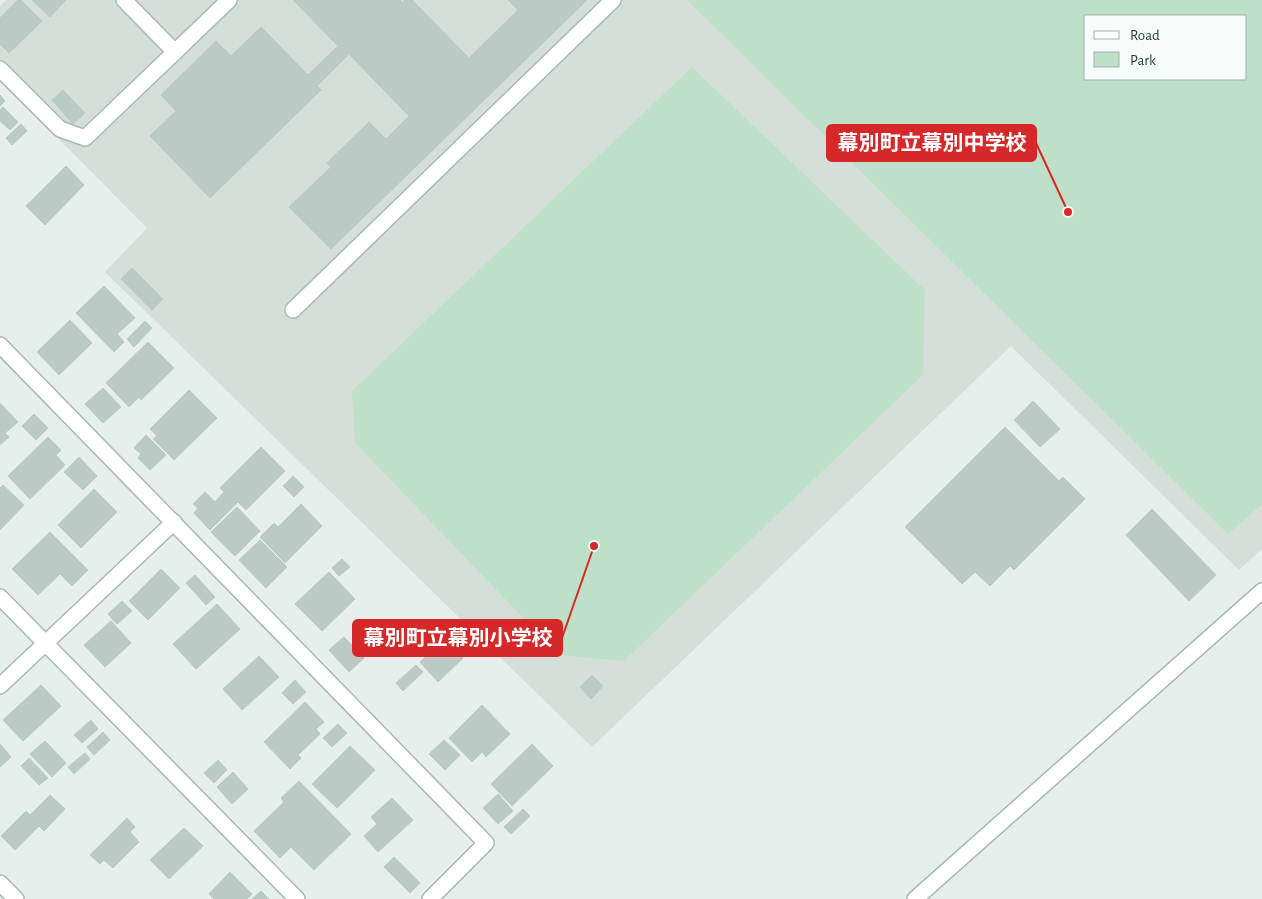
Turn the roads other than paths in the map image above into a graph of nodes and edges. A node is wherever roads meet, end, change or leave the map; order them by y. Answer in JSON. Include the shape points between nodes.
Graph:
{"nodes":[{"id":1,"x":124,"y":0,"type":"edge"},
{"id":2,"x":229,"y":0,"type":"edge"},
{"id":3,"x":613,"y":0,"type":"edge"},
{"id":4,"x":175,"y":52,"type":"junction"},
{"id":5,"x":0,"y":69,"type":"edge"},
{"id":6,"x":293,"y":310,"type":"dead end"},
{"id":7,"x":0,"y":345,"type":"edge"},
{"id":8,"x":174,"y":522,"type":"junction"},
{"id":9,"x":1262,"y":591,"type":"edge"},
{"id":10,"x":0,"y":597,"type":"edge"},
{"id":11,"x":46,"y":643,"type":"junction"},
{"id":12,"x":0,"y":686,"type":"edge"},
{"id":13,"x":0,"y":883,"type":"edge"},
{"id":14,"x":16,"y":899,"type":"edge"},
{"id":15,"x":297,"y":899,"type":"edge"},
{"id":16,"x":430,"y":899,"type":"edge"},
{"id":17,"x":915,"y":899,"type":"edge"}],
"edges":[{"from":1,"to":4,"type":"street"},
{"from":2,"to":4,"type":"street"},
{"from":3,"to":6,"type":"street"},
{"from":4,"to":5,"type":"street","via":[[85,138],[60,129]]},
{"from":7,"to":8,"type":"street"},
{"from":8,"to":11,"type":"street"},
{"from":8,"to":16,"type":"street","via":[[486,843]]},
{"from":9,"to":17,"type":"street"},
{"from":10,"to":11,"type":"street"},
{"from":11,"to":12,"type":"street"},
{"from":11,"to":15,"type":"street"},
{"from":13,"to":14,"type":"street"}]}
